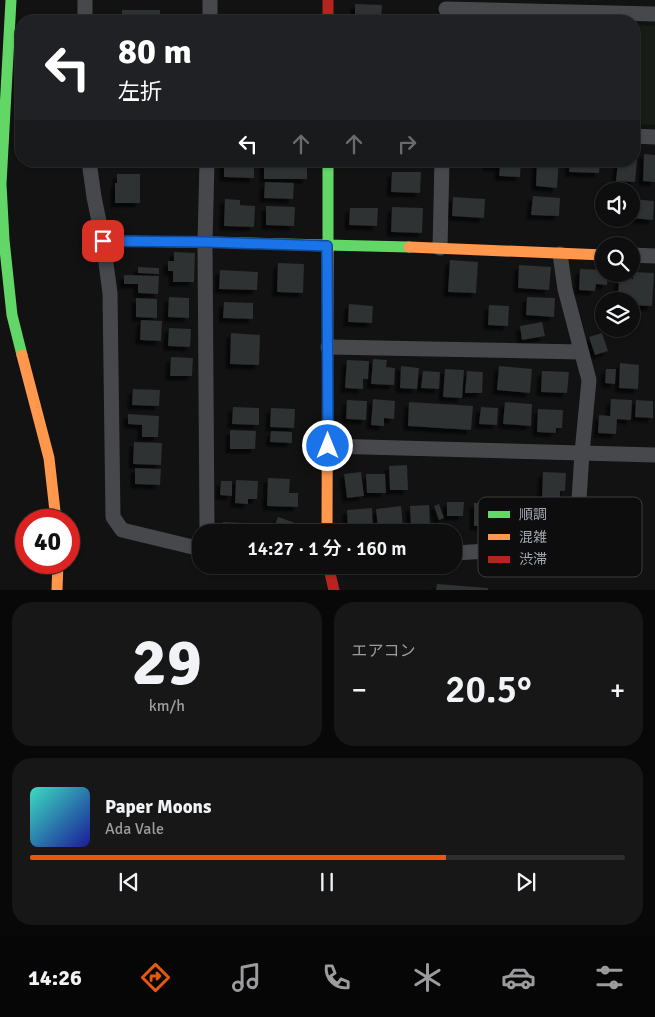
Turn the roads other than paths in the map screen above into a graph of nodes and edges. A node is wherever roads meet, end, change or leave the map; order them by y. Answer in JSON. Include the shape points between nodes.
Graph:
{"nodes":[{"id":1,"x":4,"y":0,"type":"edge"},
{"id":2,"x":10,"y":0,"type":"edge"},
{"id":3,"x":85,"y":0,"type":"edge"},
{"id":4,"x":210,"y":0,"type":"edge"},
{"id":5,"x":328,"y":0,"type":"edge"},
{"id":6,"x":446,"y":10,"type":"edge"},
{"id":7,"x":655,"y":14,"type":"edge"},
{"id":8,"x":85,"y":15,"type":"edge"},
{"id":9,"x":210,"y":15,"type":"edge"},
{"id":10,"x":328,"y":15,"type":"edge"},
{"id":11,"x":0,"y":36,"type":"edge"},
{"id":12,"x":640,"y":136,"type":"edge"},
{"id":13,"x":655,"y":137,"type":"edge"},
{"id":14,"x":90,"y":167,"type":"edge"},
{"id":15,"x":207,"y":167,"type":"edge"},
{"id":16,"x":328,"y":167,"type":"edge"},
{"id":17,"x":442,"y":167,"type":"edge"},
{"id":18,"x":103,"y":241,"type":"junction"},
{"id":19,"x":206,"y":242,"type":"junction"},
{"id":20,"x":327,"y":246,"type":"junction"},
{"id":21,"x":440,"y":248,"type":"junction"},
{"id":22,"x":560,"y":254,"type":"junction"},
{"id":23,"x":595,"y":254,"type":"edge"},
{"id":24,"x":640,"y":255,"type":"edge"},
{"id":25,"x":655,"y":256,"type":"edge"},
{"id":26,"x":328,"y":347,"type":"junction"},
{"id":27,"x":582,"y":352,"type":"junction"},
{"id":28,"x":328,"y":446,"type":"junction"},
{"id":29,"x":582,"y":452,"type":"junction"},
{"id":30,"x":655,"y":455,"type":"edge"},
{"id":31,"x":579,"y":497,"type":"edge"},
{"id":32,"x":55,"y":509,"type":"edge"},
{"id":33,"x":207,"y":524,"type":"edge"},
{"id":34,"x":327,"y":524,"type":"edge"},
{"id":35,"x":192,"y":547,"type":"edge"},
{"id":36,"x":478,"y":552,"type":"edge"},
{"id":37,"x":462,"y":553,"type":"edge"},
{"id":38,"x":58,"y":574,"type":"edge"},
{"id":39,"x":330,"y":574,"type":"edge"},
{"id":40,"x":57,"y":590,"type":"edge"},
{"id":41,"x":334,"y":590,"type":"edge"}],
"edges":[{"from":1,"to":11,"type":"main road"},
{"from":2,"to":32,"type":"main road","via":[[1,184],[4,240],[12,315],[49,458]]},
{"from":3,"to":8,"type":"street"},
{"from":4,"to":9,"type":"street"},
{"from":5,"to":10,"type":"main road"},
{"from":6,"to":7,"type":"street"},
{"from":12,"to":13,"type":"street"},
{"from":14,"to":18,"type":"street"},
{"from":15,"to":19,"type":"street"},
{"from":16,"to":20,"type":"main road"},
{"from":17,"to":21,"type":"street"},
{"from":18,"to":19,"type":"main road"},
{"from":18,"to":35,"type":"street","via":[[110,293],[113,517],[122,530]]},
{"from":19,"to":20,"type":"main road"},
{"from":19,"to":33,"type":"street"},
{"from":20,"to":21,"type":"main road"},
{"from":20,"to":26,"type":"main road"},
{"from":21,"to":22,"type":"main road"},
{"from":22,"to":23,"type":"main road"},
{"from":22,"to":27,"type":"street","via":[[565,289]]},
{"from":24,"to":25,"type":"street"},
{"from":26,"to":27,"type":"street"},
{"from":26,"to":28,"type":"main road"},
{"from":27,"to":29,"type":"street","via":[[589,380]]},
{"from":28,"to":29,"type":"street"},
{"from":28,"to":34,"type":"main road"},
{"from":29,"to":30,"type":"street"},
{"from":29,"to":31,"type":"street"},
{"from":36,"to":37,"type":"street"},
{"from":38,"to":40,"type":"main road"},
{"from":39,"to":41,"type":"main road"}]}
